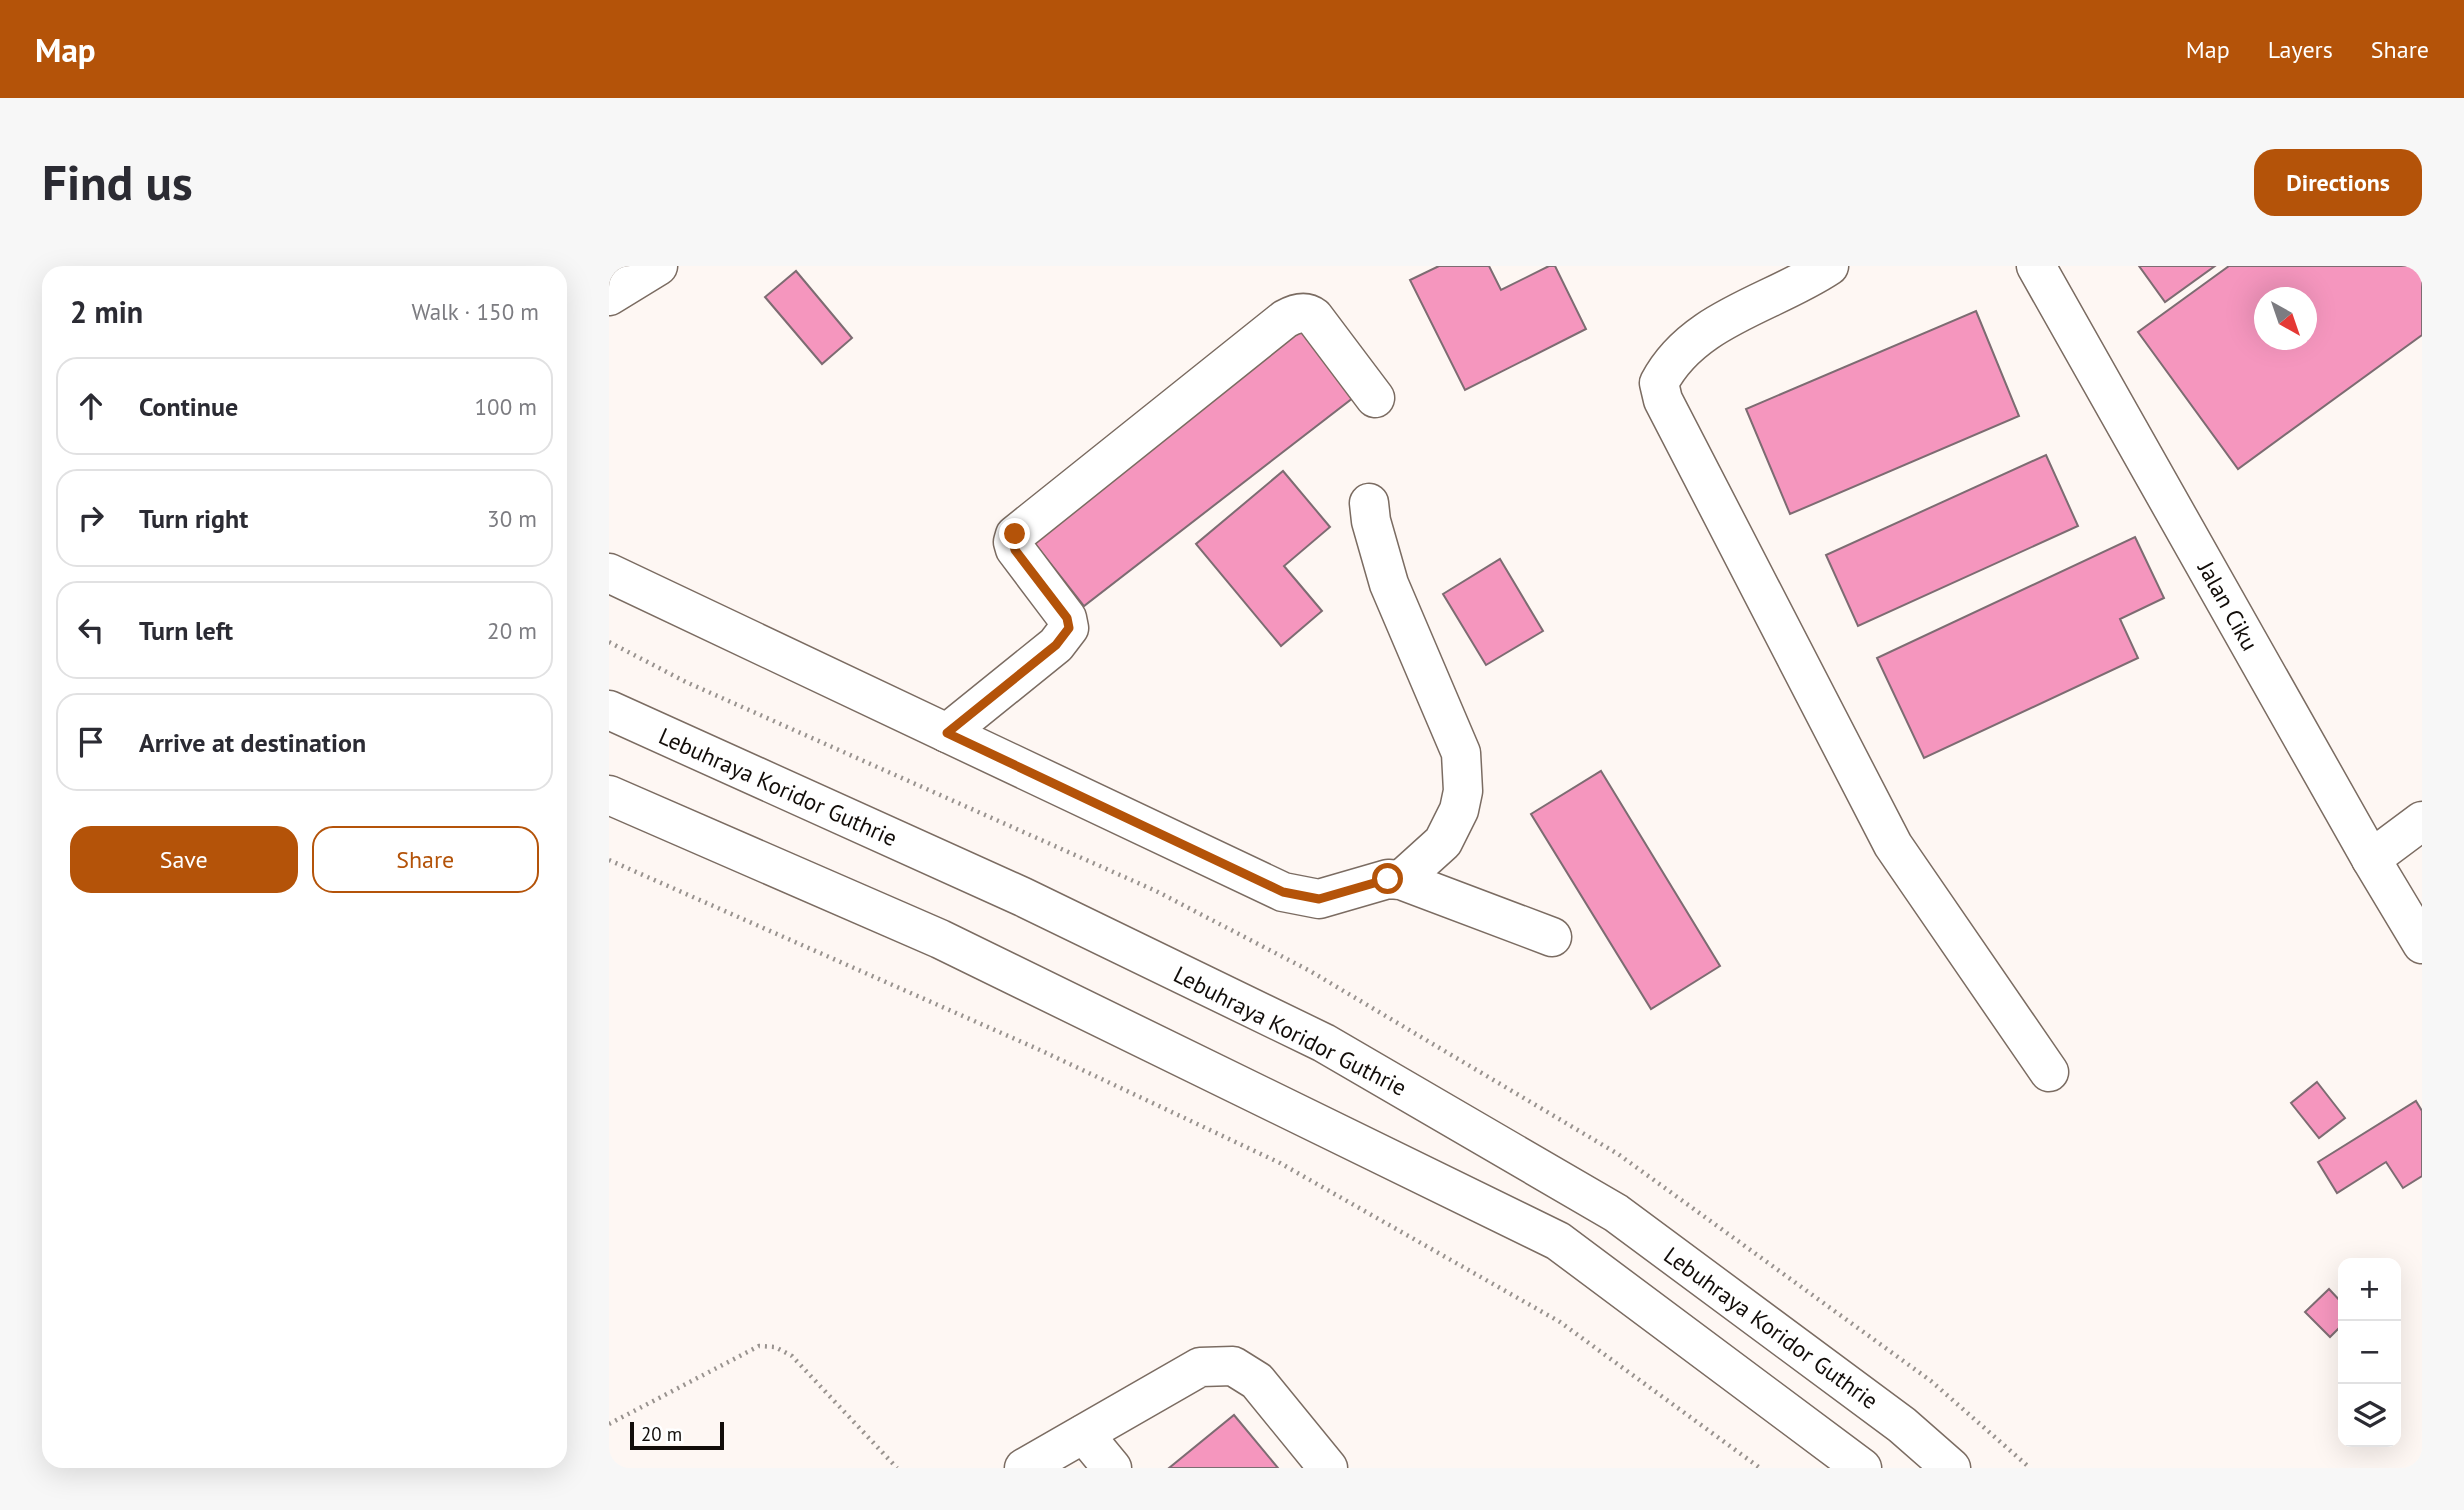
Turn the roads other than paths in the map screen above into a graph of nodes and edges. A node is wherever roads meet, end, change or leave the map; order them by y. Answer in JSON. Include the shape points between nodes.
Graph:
{"nodes":[{"id":1,"x":658,"y":266,"type":"edge"},
{"id":2,"x":1829,"y":266,"type":"edge"},
{"id":3,"x":2036,"y":266,"type":"edge"},
{"id":4,"x":609,"y":296,"type":"edge"},
{"id":5,"x":1375,"y":398,"type":"dead end"},
{"id":6,"x":1369,"y":503,"type":"dead end"},
{"id":7,"x":609,"y":573,"type":"edge"},
{"id":8,"x":609,"y":710,"type":"edge"},
{"id":9,"x":947,"y":733,"type":"junction"},
{"id":10,"x":609,"y":795,"type":"edge"},
{"id":11,"x":2422,"y":821,"type":"edge"},
{"id":12,"x":2371,"y":859,"type":"junction"},
{"id":13,"x":1401,"y":880,"type":"junction"},
{"id":14,"x":1552,"y":937,"type":"dead end"},
{"id":15,"x":2422,"y":944,"type":"edge"},
{"id":16,"x":2049,"y":1072,"type":"dead end"},
{"id":17,"x":1084,"y":1434,"type":"junction"},
{"id":18,"x":1024,"y":1468,"type":"edge"},
{"id":19,"x":1112,"y":1468,"type":"edge"},
{"id":20,"x":1328,"y":1468,"type":"edge"},
{"id":21,"x":1862,"y":1468,"type":"edge"},
{"id":22,"x":1951,"y":1468,"type":"edge"}],
"edges":[{"from":1,"to":4,"type":"main road"},
{"from":2,"to":16,"type":"main road","via":[[1701,335],[1668,366],[1659,383],[1663,400],[1893,845]]},
{"from":3,"to":12,"type":"main road","name":"Jalan Ciku"},
{"from":5,"to":9,"type":"main road","via":[[1314,317],[1295,313],[1285,318],[1015,534],[1015,550],[1067,618],[1069,628],[1056,645]]},
{"from":6,"to":13,"type":"main road","via":[[1389,584],[1461,753],[1464,791],[1459,810],[1443,842]]},
{"from":7,"to":9,"type":"main road"},
{"from":8,"to":22,"type":"main road","name":"Lebuhraya Koridor Guthrie","via":[[1023,897],[1324,1043],[1616,1213],[1902,1425]]},
{"from":9,"to":13,"type":"main road","via":[[1283,892],[1319,899],[1388,879]]},
{"from":10,"to":21,"type":"main road","via":[[940,939],[1558,1241]]},
{"from":11,"to":12,"type":"main road"},
{"from":12,"to":15,"type":"main road","name":"Jalan Ciku"},
{"from":13,"to":14,"type":"main road"},
{"from":17,"to":18,"type":"main road"},
{"from":17,"to":19,"type":"main road"},
{"from":17,"to":20,"type":"main road","via":[[1200,1367],[1233,1366],[1257,1381]]}]}
